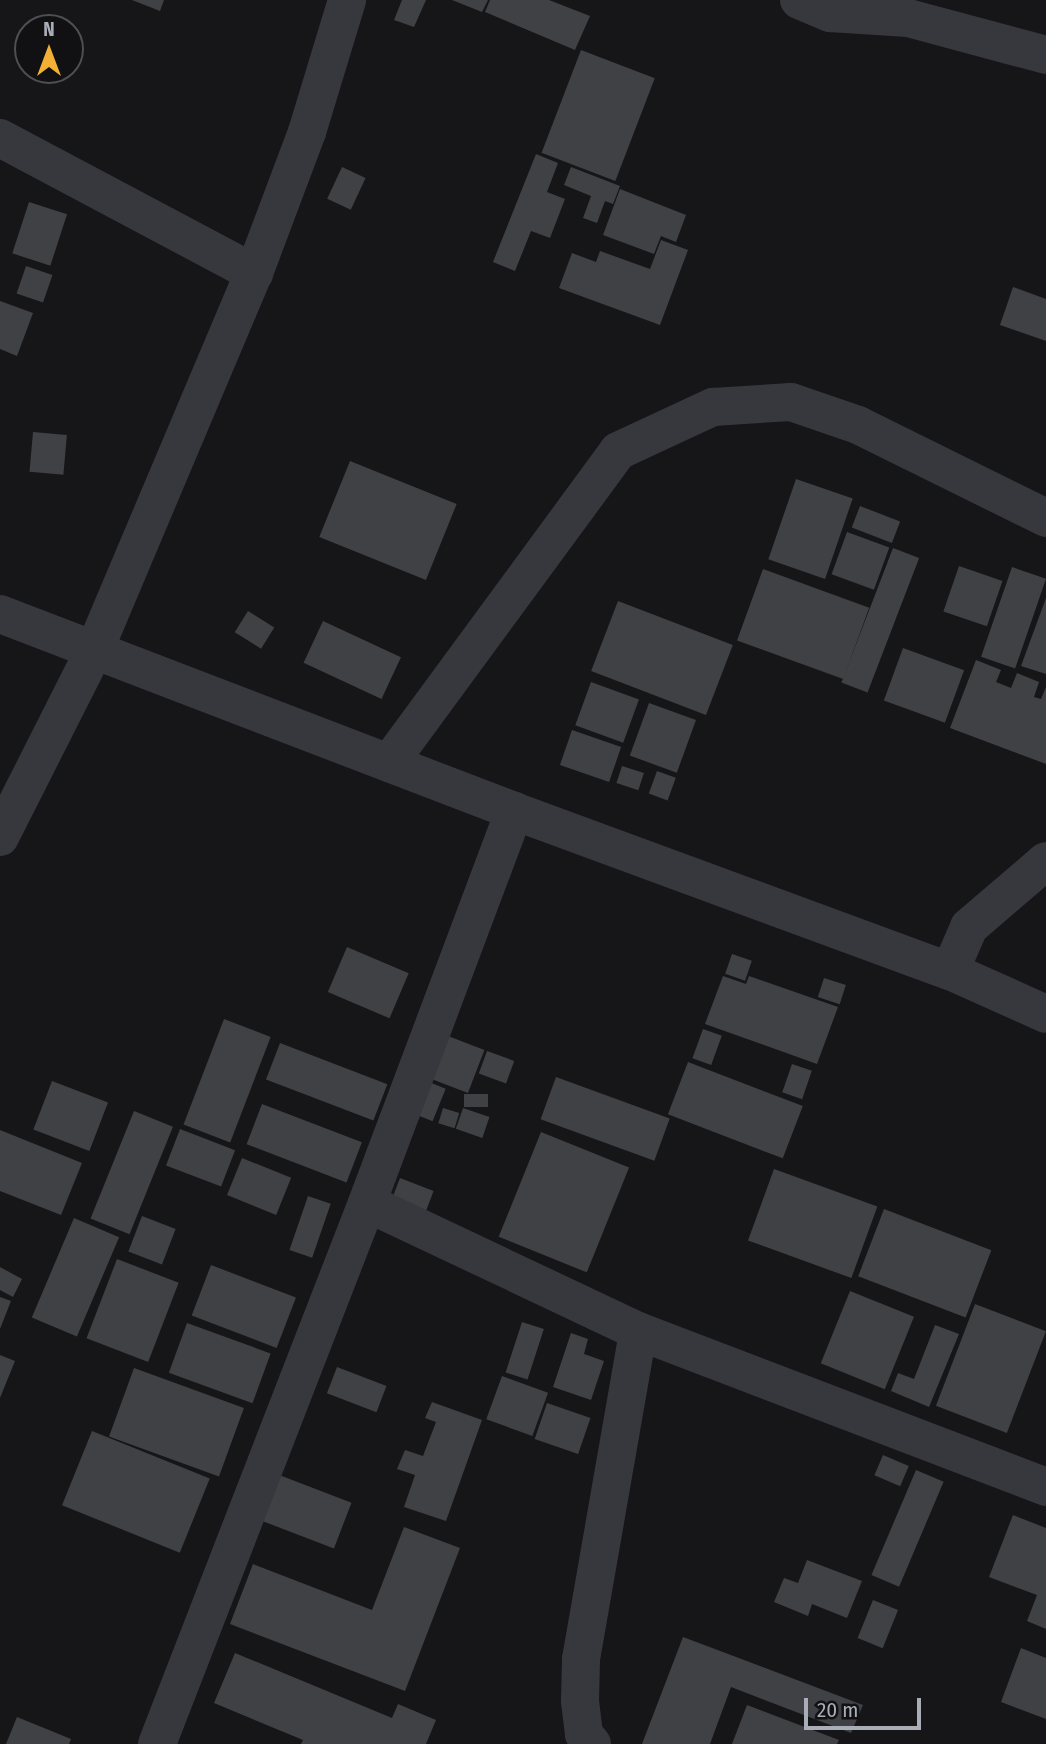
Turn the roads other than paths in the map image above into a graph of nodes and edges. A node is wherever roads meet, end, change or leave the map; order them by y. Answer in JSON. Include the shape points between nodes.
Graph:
{"nodes":[{"id":1,"x":347,"y":0,"type":"edge"},
{"id":2,"x":799,"y":0,"type":"edge"},
{"id":3,"x":1046,"y":55,"type":"edge"},
{"id":4,"x":0,"y":138,"type":"edge"},
{"id":5,"x":254,"y":273,"type":"junction"},
{"id":6,"x":1046,"y":519,"type":"edge"},
{"id":7,"x":0,"y":614,"type":"edge"},
{"id":8,"x":94,"y":651,"type":"junction"},
{"id":9,"x":389,"y":763,"type":"junction"},
{"id":10,"x":514,"y":811,"type":"junction"},
{"id":11,"x":0,"y":837,"type":"edge"},
{"id":12,"x":1046,"y":861,"type":"edge"},
{"id":13,"x":950,"y":971,"type":"junction"},
{"id":14,"x":1046,"y":1014,"type":"edge"},
{"id":15,"x":367,"y":1203,"type":"junction"},
{"id":16,"x":638,"y":1331,"type":"junction"},
{"id":17,"x":1046,"y":1487,"type":"edge"},
{"id":18,"x":157,"y":1744,"type":"edge"},
{"id":19,"x":592,"y":1744,"type":"edge"}],
"edges":[{"from":1,"to":5,"type":"street","via":[[307,132]]},
{"from":2,"to":3,"type":"street","via":[[830,13],[908,18]]},
{"from":4,"to":5,"type":"street"},
{"from":5,"to":8,"type":"street"},
{"from":6,"to":9,"type":"street","via":[[858,425],[791,401],[713,407],[618,451]]},
{"from":7,"to":8,"type":"street"},
{"from":8,"to":9,"type":"street"},
{"from":8,"to":11,"type":"street"},
{"from":9,"to":10,"type":"street"},
{"from":10,"to":13,"type":"street"},
{"from":10,"to":15,"type":"street"},
{"from":12,"to":13,"type":"street","via":[[969,927]]},
{"from":13,"to":14,"type":"street"},
{"from":15,"to":16,"type":"street"},
{"from":15,"to":18,"type":"street"},
{"from":16,"to":17,"type":"street"},
{"from":16,"to":19,"type":"street","via":[[581,1659],[581,1712],[584,1734]]}]}
